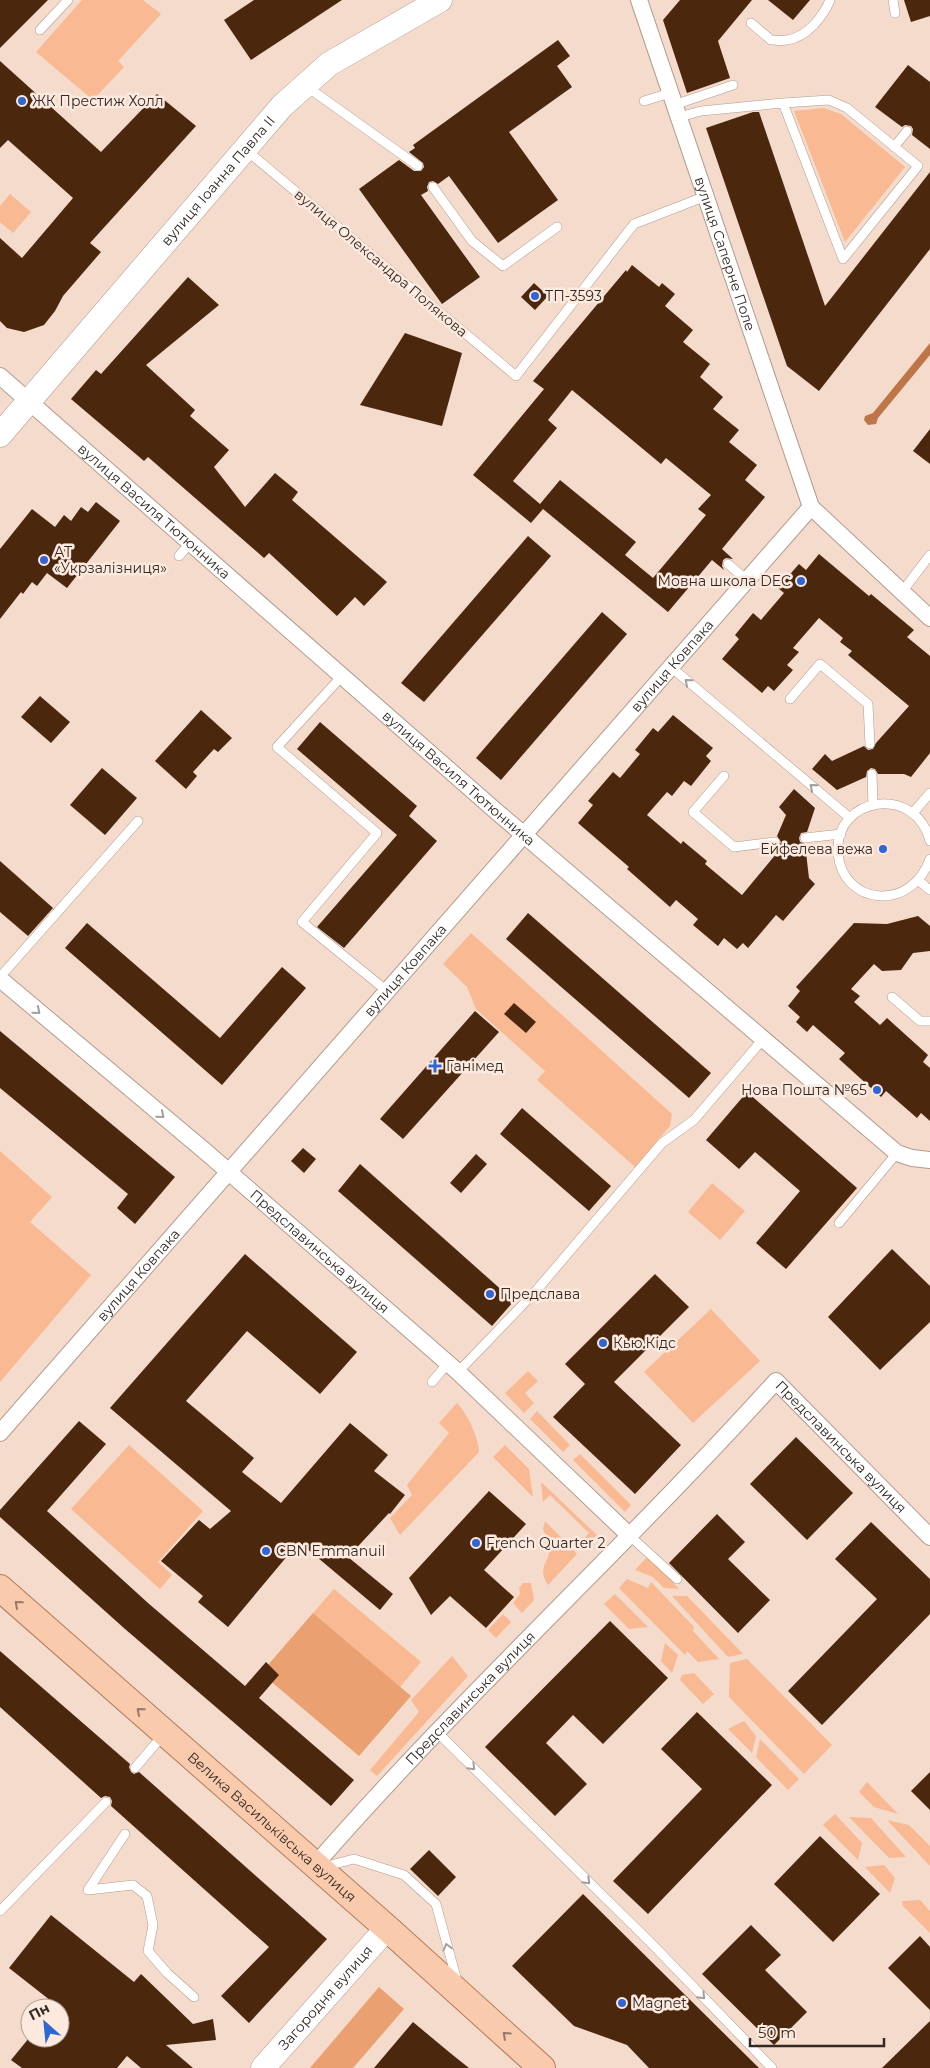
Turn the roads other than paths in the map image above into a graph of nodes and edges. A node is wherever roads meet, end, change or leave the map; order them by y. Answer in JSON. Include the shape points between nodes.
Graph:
{"nodes":[{"id":1,"x":68,"y":0,"type":"edge"},
{"id":2,"x":440,"y":0,"type":"edge"},
{"id":3,"x":639,"y":0,"type":"edge"},
{"id":4,"x":830,"y":0,"type":"edge"},
{"id":5,"x":893,"y":0,"type":"edge"},
{"id":6,"x":894,"y":13,"type":"dead end"},
{"id":7,"x":751,"y":23,"type":"dead end"},
{"id":8,"x":40,"y":30,"type":"dead end"},
{"id":9,"x":304,"y":85,"type":"junction"},
{"id":10,"x":733,"y":85,"type":"dead end"},
{"id":11,"x":644,"y":101,"type":"dead end"},
{"id":12,"x":783,"y":103,"type":"junction"},
{"id":13,"x":674,"y":105,"type":"junction"},
{"id":14,"x":906,"y":131,"type":"dead end"},
{"id":15,"x":894,"y":147,"type":"junction"},
{"id":16,"x":246,"y":150,"type":"junction"},
{"id":17,"x":418,"y":166,"type":"dead end"},
{"id":18,"x":433,"y":187,"type":"dead end"},
{"id":19,"x":706,"y":196,"type":"junction"},
{"id":20,"x":557,"y":227,"type":"dead end"},
{"id":21,"x":0,"y":376,"type":"edge"},
{"id":22,"x":29,"y":401,"type":"junction"},
{"id":23,"x":0,"y":435,"type":"edge"},
{"id":24,"x":811,"y":507,"type":"junction"},
{"id":25,"x":930,"y":554,"type":"edge"},
{"id":26,"x":728,"y":564,"type":"dead end"},
{"id":27,"x":747,"y":580,"type":"junction"},
{"id":28,"x":902,"y":592,"type":"junction"},
{"id":29,"x":930,"y":618,"type":"edge"},
{"id":30,"x":671,"y":667,"type":"junction"},
{"id":31,"x":342,"y":676,"type":"junction"},
{"id":32,"x":790,"y":699,"type":"dead end"},
{"id":33,"x":870,"y":744,"type":"dead end"},
{"id":34,"x":872,"y":774,"type":"dead end"},
{"id":35,"x":724,"y":776,"type":"dead end"},
{"id":36,"x":930,"y":793,"type":"edge"},
{"id":37,"x":873,"y":805,"type":"junction"},
{"id":38,"x":913,"y":813,"type":"junction"},
{"id":39,"x":850,"y":818,"type":"junction"},
{"id":40,"x":138,"y":821,"type":"dead end"},
{"id":41,"x":841,"y":834,"type":"junction"},
{"id":42,"x":524,"y":835,"type":"junction"},
{"id":43,"x":804,"y":838,"type":"dead end"},
{"id":44,"x":775,"y":842,"type":"dead end"},
{"id":45,"x":930,"y":842,"type":"edge"},
{"id":46,"x":930,"y":860,"type":"edge"},
{"id":47,"x":919,"y":881,"type":"junction"},
{"id":48,"x":930,"y":890,"type":"edge"},
{"id":49,"x":0,"y":978,"type":"edge"},
{"id":50,"x":387,"y":991,"type":"junction"},
{"id":51,"x":892,"y":997,"type":"dead end"},
{"id":52,"x":930,"y":1020,"type":"edge"},
{"id":53,"x":764,"y":1038,"type":"junction"},
{"id":54,"x":897,"y":1153,"type":"junction"},
{"id":55,"x":930,"y":1160,"type":"edge"},
{"id":56,"x":228,"y":1172,"type":"junction"},
{"id":57,"x":838,"y":1223,"type":"dead end"},
{"id":58,"x":453,"y":1367,"type":"junction"},
{"id":59,"x":432,"y":1382,"type":"dead end"},
{"id":60,"x":0,"y":1433,"type":"edge"},
{"id":61,"x":630,"y":1536,"type":"junction"},
{"id":62,"x":930,"y":1537,"type":"edge"},
{"id":63,"x":677,"y":1579,"type":"dead end"},
{"id":64,"x":0,"y":1588,"type":"edge"},
{"id":65,"x":437,"y":1732,"type":"junction"},
{"id":66,"x":165,"y":1733,"type":"junction"},
{"id":67,"x":135,"y":1768,"type":"dead end"},
{"id":68,"x":106,"y":1802,"type":"dead end"},
{"id":69,"x":125,"y":1834,"type":"dead end"},
{"id":70,"x":317,"y":1867,"type":"junction"},
{"id":71,"x":0,"y":1911,"type":"edge"},
{"id":72,"x":388,"y":1928,"type":"junction"},
{"id":73,"x":460,"y":1994,"type":"junction"},
{"id":74,"x":194,"y":1997,"type":"dead end"},
{"id":75,"x":263,"y":2068,"type":"edge"},
{"id":76,"x":542,"y":2068,"type":"edge"},
{"id":77,"x":772,"y":2068,"type":"edge"}],
"edges":[{"from":1,"to":8,"type":"lane"},
{"from":2,"to":9,"type":"street","name":"вулиця Іоанна Павла II","via":[[329,64]]},
{"from":3,"to":13,"type":"street","name":"вулиця Саперне Поле"},
{"from":4,"to":7,"type":"lane","via":[[824,14],[809,30],[789,40],[771,40]]},
{"from":5,"to":6,"type":"lane"},
{"from":9,"to":16,"type":"street","name":"вулиця Іоанна Павла II"},
{"from":9,"to":17,"type":"lane"},
{"from":10,"to":13,"type":"lane"},
{"from":11,"to":13,"type":"lane"},
{"from":12,"to":13,"type":"lane","via":[[701,111]]},
{"from":12,"to":15,"type":"lane","via":[[829,100],[847,108]]},
{"from":12,"to":15,"type":"lane","via":[[843,259],[918,166]]},
{"from":13,"to":19,"type":"street","name":"вулиця Саперне Поле"},
{"from":14,"to":15,"type":"lane"},
{"from":16,"to":19,"type":"lane","name":"вулиця Олександра Полякова","via":[[516,376],[634,224]]},
{"from":16,"to":22,"type":"street","name":"вулиця Іоанна Павла II"},
{"from":18,"to":20,"type":"lane","via":[[472,241],[503,266]]},
{"from":19,"to":24,"type":"street","name":"вулиця Саперне Поле"},
{"from":21,"to":22,"type":"street","name":"вулиця Василя Тютюнника"},
{"from":22,"to":23,"type":"street","name":"вулиця Іоанна Павла II"},
{"from":22,"to":31,"type":"street","name":"вулиця Василя Тютюнника","via":[[184,550]]},
{"from":24,"to":27,"type":"street","name":"вулиця Ковпака"},
{"from":24,"to":28,"type":"street"},
{"from":25,"to":28,"type":"lane"},
{"from":26,"to":27,"type":"lane"},
{"from":27,"to":30,"type":"street","name":"вулиця Ковпака"},
{"from":28,"to":29,"type":"street"},
{"from":39,"to":30,"type":"lane","one_way":true},
{"from":30,"to":42,"type":"street","name":"вулиця Ковпака"},
{"from":31,"to":42,"type":"street","name":"вулиця Василя Тютюнника"},
{"from":31,"to":50,"type":"lane","via":[[277,747],[377,833],[302,922]]},
{"from":32,"to":33,"type":"lane","via":[[820,664],[868,704]]},
{"from":34,"to":37,"type":"lane"},
{"from":35,"to":44,"type":"lane","via":[[693,812],[734,847]]},
{"from":36,"to":38,"type":"lane"},
{"from":37,"to":38,"type":"lane","via":[[892,804]]},
{"from":37,"to":39,"type":"lane"},
{"from":38,"to":45,"type":"lane","via":[[922,822]]},
{"from":39,"to":41,"type":"lane"},
{"from":40,"to":49,"type":"lane"},
{"from":41,"to":43,"type":"lane"},
{"from":41,"to":47,"type":"lane","via":[[840,864],[849,880],[863,891],[887,897],[910,889]]},
{"from":42,"to":50,"type":"street","name":"вулиця Ковпака"},
{"from":42,"to":53,"type":"street","name":"вулиця Василя Тютюнника"},
{"from":46,"to":47,"type":"lane"},
{"from":47,"to":48,"type":"lane"},
{"from":49,"to":56,"type":"street","name":"Предславинська вулиця","one_way":true},
{"from":50,"to":56,"type":"street","name":"вулиця Ковпака"},
{"from":51,"to":52,"type":"lane","via":[[920,1021]]},
{"from":53,"to":54,"type":"street","name":"вулиця Василя Тютюнника"},
{"from":53,"to":58,"type":"lane","via":[[694,1120],[662,1143],[535,1292]]},
{"from":54,"to":55,"type":"street","name":"вулиця Василя Тютюнника"},
{"from":54,"to":57,"type":"lane"},
{"from":56,"to":58,"type":"street","name":"Предславинська вулиця"},
{"from":56,"to":60,"type":"street","name":"вулиця Ковпака"},
{"from":58,"to":59,"type":"lane"},
{"from":58,"to":61,"type":"street","name":"Предславинська вулиця"},
{"from":61,"to":62,"type":"street","name":"Предславинська вулиця","via":[[776,1381]]},
{"from":61,"to":63,"type":"lane"},
{"from":61,"to":65,"type":"street","name":"Предславинська вулиця"},
{"from":66,"to":64,"type":"main road","name":"Велика Васильківська вулиця","one_way":true},
{"from":65,"to":70,"type":"street","name":"Предславинська вулиця"},
{"from":65,"to":77,"type":"lane","one_way":true,"via":[[652,1944]]},
{"from":66,"to":67,"type":"lane"},
{"from":66,"to":70,"type":"main road","name":"Велика Васильківська вулиця"},
{"from":68,"to":71,"type":"lane"},
{"from":69,"to":74,"type":"lane","via":[[88,1890],[133,1885],[147,1896],[153,1925],[148,1951]]},
{"from":70,"to":72,"type":"main road","name":"Велика Васильківська вулиця"},
{"from":73,"to":70,"type":"lane","one_way":true,"via":[[436,1904],[404,1875],[354,1859]]},
{"from":72,"to":73,"type":"main road","name":"Велика Васильківська вулиця"},
{"from":72,"to":75,"type":"street","name":"Загородня вулиця"},
{"from":76,"to":73,"type":"main road","name":"Велика Васильківська вулиця","one_way":true}]}
